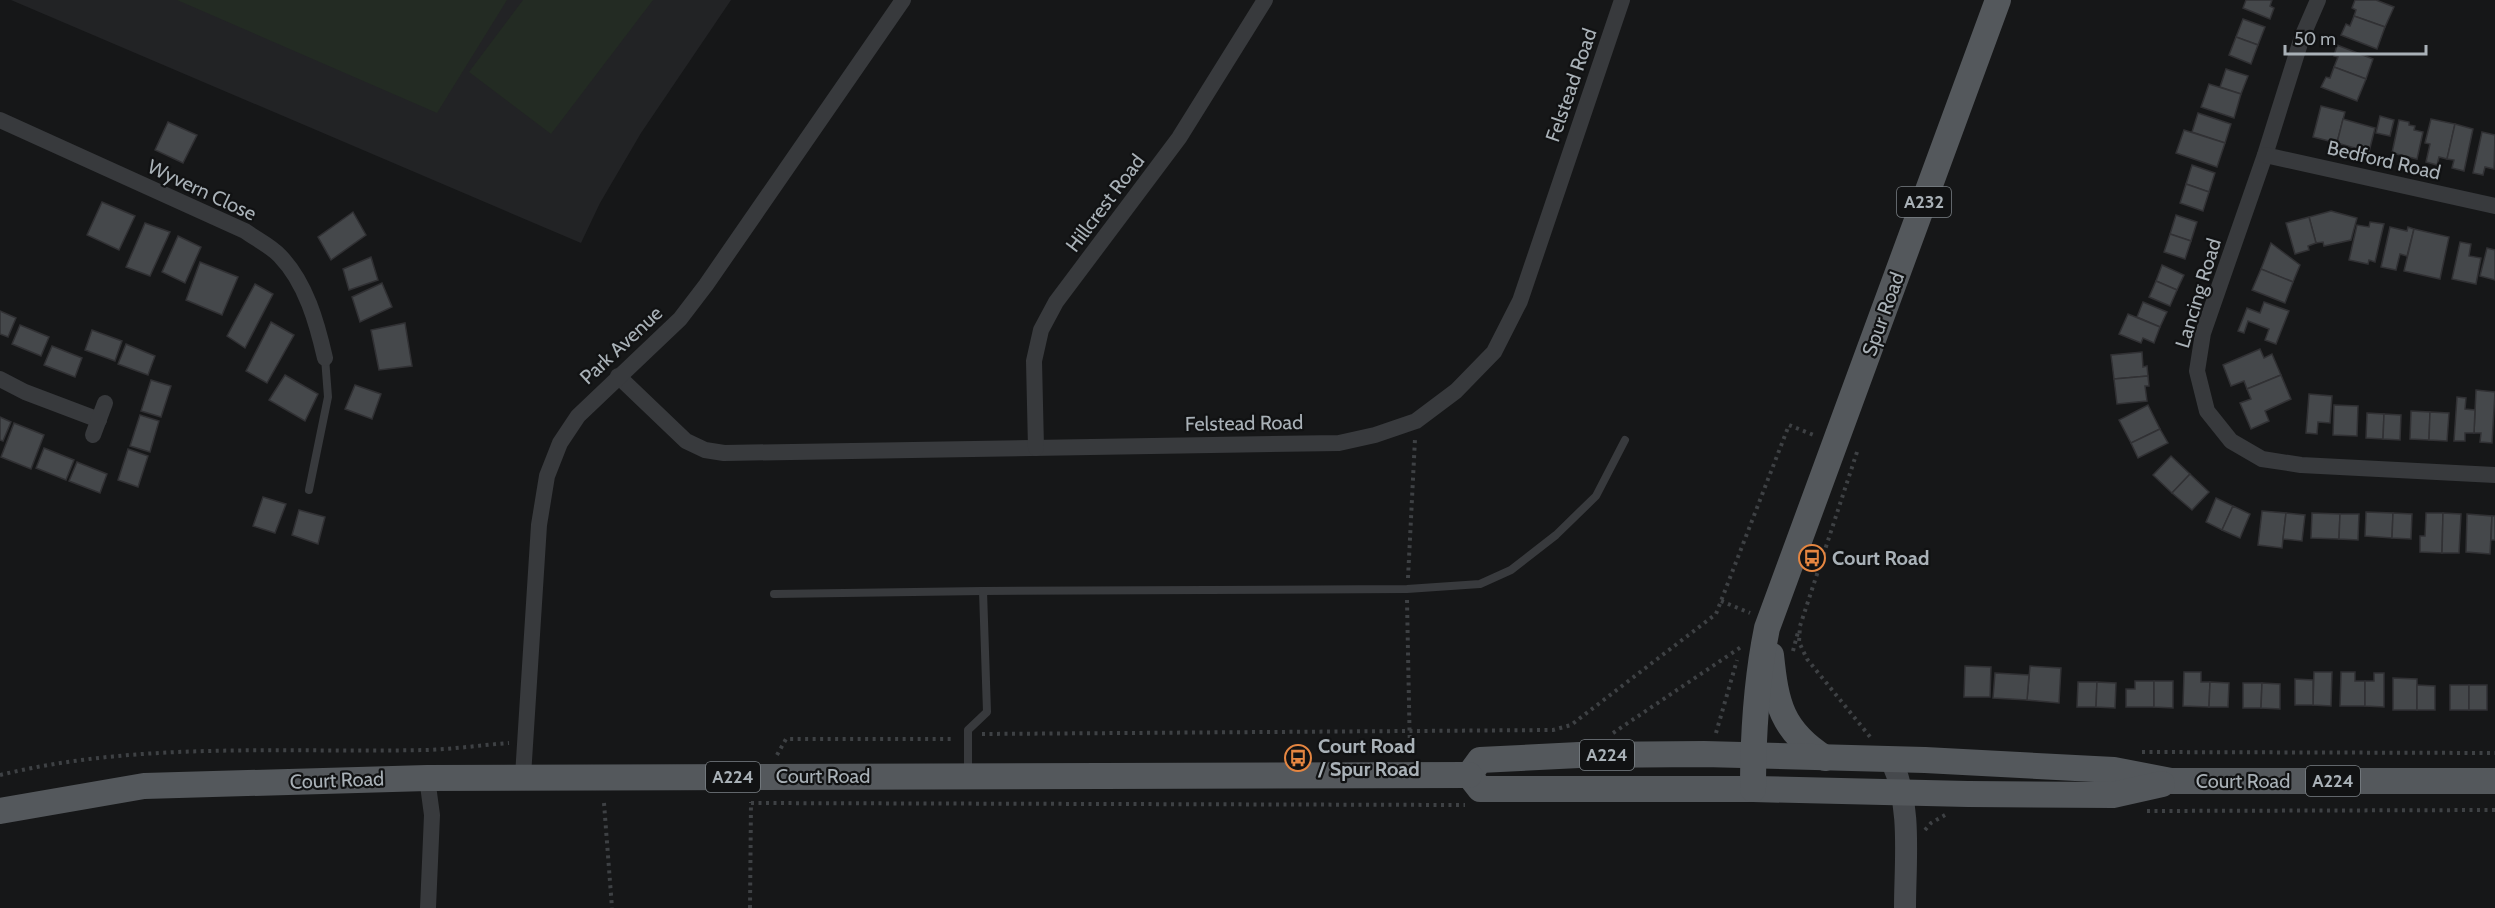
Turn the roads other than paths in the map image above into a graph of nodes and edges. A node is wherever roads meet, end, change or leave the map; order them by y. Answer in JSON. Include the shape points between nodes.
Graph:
{"nodes":[{"id":1,"x":903,"y":0,"type":"edge"},
{"id":2,"x":1265,"y":0,"type":"edge"},
{"id":3,"x":1622,"y":0,"type":"edge"},
{"id":4,"x":1998,"y":0,"type":"edge"},
{"id":5,"x":2318,"y":0,"type":"edge"},
{"id":6,"x":0,"y":120,"type":"edge"},
{"id":7,"x":2265,"y":155,"type":"junction"},
{"id":8,"x":2495,"y":206,"type":"edge"},
{"id":9,"x":325,"y":358,"type":"joint"},
{"id":10,"x":618,"y":376,"type":"junction"},
{"id":11,"x":0,"y":379,"type":"edge"},
{"id":12,"x":105,"y":404,"type":"dead end"},
{"id":13,"x":1625,"y":440,"type":"dead end"},
{"id":14,"x":1036,"y":448,"type":"junction"},
{"id":15,"x":2495,"y":475,"type":"edge"},
{"id":16,"x":309,"y":490,"type":"dead end"},
{"id":17,"x":983,"y":591,"type":"junction"},
{"id":18,"x":774,"y":594,"type":"dead end"},
{"id":19,"x":1755,"y":626,"type":"junction"},
{"id":20,"x":1879,"y":752,"type":"junction"},
{"id":21,"x":1754,"y":756,"type":"junction"},
{"id":22,"x":1825,"y":758,"type":"junction"},
{"id":23,"x":1469,"y":775,"type":"junction"},
{"id":24,"x":968,"y":776,"type":"junction"},
{"id":25,"x":523,"y":777,"type":"junction"},
{"id":26,"x":427,"y":778,"type":"junction"},
{"id":27,"x":2495,"y":781,"type":"edge"},
{"id":28,"x":2170,"y":782,"type":"junction"},
{"id":29,"x":1753,"y":789,"type":"junction"},
{"id":30,"x":1901,"y":793,"type":"junction"},
{"id":31,"x":0,"y":811,"type":"edge"},
{"id":32,"x":428,"y":908,"type":"edge"},
{"id":33,"x":1905,"y":908,"type":"edge"}],
"edges":[{"from":1,"to":10,"type":"street","name":"Park Avenue","via":[[706,285],[680,319]]},
{"from":2,"to":14,"type":"street","name":"Hillcrest Road","via":[[1179,138],[1056,302],[1041,330],[1034,361]]},
{"from":3,"to":14,"type":"street","name":"Felstead Road","via":[[1520,301],[1494,352],[1456,391],[1416,421],[1339,442]]},
{"from":4,"to":19,"type":"main road","name":"Spur Road","number":"A232"},
{"from":5,"to":7,"type":"street","name":"Lancing Road","via":[[2302,37]]},
{"from":6,"to":9,"type":"street","name":"Wyvern Close","via":[[245,231],[280,255],[304,291]]},
{"from":7,"to":8,"type":"street","name":"Bedford Road"},
{"from":7,"to":15,"type":"street","name":"Lancing Road","via":[[2203,333],[2197,371],[2207,411],[2232,441],[2262,459],[2301,465]]},
{"from":9,"to":16,"type":"lane","via":[[328,397]]},
{"from":10,"to":14,"type":"street","name":"Felstead Road","via":[[686,441],[705,450],[747,453]]},
{"from":10,"to":25,"type":"street","name":"Park Avenue","via":[[578,416],[560,443],[548,476],[539,525]]},
{"from":11,"to":12,"type":"street","via":[[96,428]]},
{"from":13,"to":17,"type":"lane","via":[[1596,496],[1556,535],[1511,570],[1480,584],[1407,589]]},
{"from":17,"to":18,"type":"lane"},
{"from":17,"to":24,"type":"lane","via":[[987,712],[968,730]]},
{"from":19,"to":21,"type":"main road","name":"Spur Road","via":[[1758,680]]},
{"from":19,"to":22,"type":"main road","via":[[1781,713],[1808,747]]},
{"from":20,"to":22,"type":"main road","name":"Court Road","number":"A224"},
{"from":20,"to":28,"type":"main road","name":"Court Road","number":"A224","via":[[2114,770]]},
{"from":20,"to":30,"type":"street","via":[[1892,762]]},
{"from":21,"to":22,"type":"main road","name":"Court Road","number":"A224"},
{"from":21,"to":23,"type":"main road","name":"Court Road","number":"A224","via":[[1579,755],[1480,760]]},
{"from":21,"to":29,"type":"main road","name":"Spur Road"},
{"from":23,"to":24,"type":"main road","name":"Court Road","number":"A224"},
{"from":23,"to":29,"type":"main road","name":"Court Road","number":"A224","via":[[1480,789]]},
{"from":24,"to":25,"type":"main road","name":"Court Road","number":"A224"},
{"from":25,"to":26,"type":"main road","name":"Court Road","number":"A224"},
{"from":26,"to":31,"type":"main road","name":"Court Road","number":"A224","via":[[144,786]]},
{"from":26,"to":32,"type":"street","via":[[432,815]]},
{"from":27,"to":28,"type":"main road","name":"Court Road","number":"A224"},
{"from":28,"to":30,"type":"main road","name":"Court Road","number":"A224","via":[[2113,795]]},
{"from":29,"to":30,"type":"main road","name":"Court Road","number":"A224"},
{"from":30,"to":33,"type":"street"}]}
